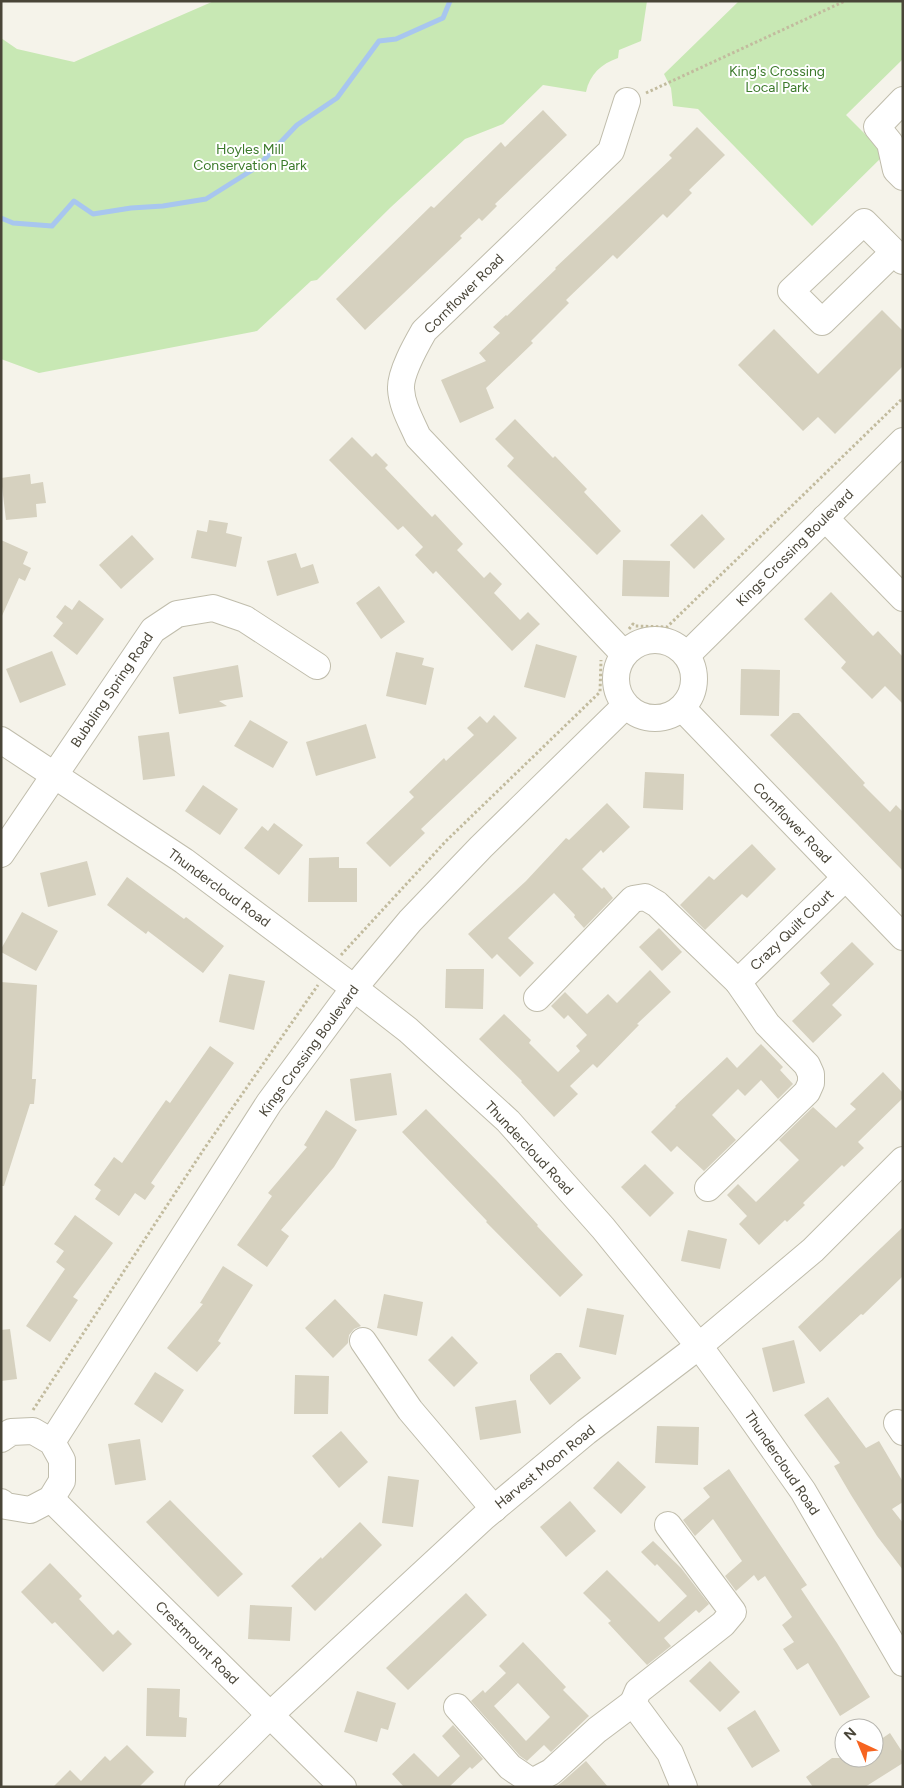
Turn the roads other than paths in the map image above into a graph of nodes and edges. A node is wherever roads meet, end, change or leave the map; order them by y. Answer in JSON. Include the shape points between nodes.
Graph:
{"nodes":[{"id":1,"x":903,"y":100,"type":"edge"},
{"id":2,"x":627,"y":101,"type":"road end"},
{"id":3,"x":903,"y":177,"type":"edge"},
{"id":4,"x":903,"y":441,"type":"edge"},
{"id":5,"x":825,"y":518,"type":"junction"},
{"id":6,"x":903,"y":598,"type":"edge"},
{"id":7,"x":624,"y":654,"type":"junction"},
{"id":8,"x":687,"y":655,"type":"junction"},
{"id":9,"x":317,"y":666,"type":"dead end"},
{"id":10,"x":625,"y":706,"type":"junction"},
{"id":11,"x":682,"y":708,"type":"junction"},
{"id":12,"x":1,"y":740,"type":"edge"},
{"id":13,"x":55,"y":774,"type":"junction"},
{"id":14,"x":1,"y":854,"type":"edge"},
{"id":15,"x":845,"y":878,"type":"junction"},
{"id":16,"x":903,"y":937,"type":"edge"},
{"id":17,"x":738,"y":982,"type":"junction"},
{"id":18,"x":354,"y":988,"type":"junction"},
{"id":19,"x":536,"y":998,"type":"dead end"},
{"id":20,"x":903,"y":1160,"type":"edge"},
{"id":21,"x":708,"y":1188,"type":"dead end"},
{"id":22,"x":363,"y":1340,"type":"dead end"},
{"id":23,"x":698,"y":1346,"type":"junction"},
{"id":24,"x":1,"y":1439,"type":"edge"},
{"id":25,"x":52,"y":1442,"type":"junction"},
{"id":26,"x":51,"y":1499,"type":"junction"},
{"id":27,"x":1,"y":1502,"type":"edge"},
{"id":28,"x":494,"y":1508,"type":"junction"},
{"id":29,"x":668,"y":1526,"type":"dead end"},
{"id":30,"x":903,"y":1663,"type":"edge"},
{"id":31,"x":633,"y":1703,"type":"junction"},
{"id":32,"x":457,"y":1707,"type":"dead end"},
{"id":33,"x":270,"y":1715,"type":"junction"},
{"id":34,"x":198,"y":1787,"type":"edge"},
{"id":35,"x":343,"y":1787,"type":"edge"},
{"id":36,"x":684,"y":1787,"type":"edge"}],
"edges":[{"from":1,"to":3,"type":"street","via":[[876,127],[890,143],[896,170]]},
{"from":2,"to":7,"type":"street","name":"Cornflower Road","via":[[611,151],[424,331],[409,358],[401,387],[406,411],[418,436]]},
{"from":4,"to":5,"type":"street","name":"Kings Crossing Boulevard"},
{"from":5,"to":6,"type":"street"},
{"from":5,"to":8,"type":"street","name":"Kings Crossing Boulevard"},
{"from":7,"to":8,"type":"street","via":[[638,643],[655,638],[673,643]]},
{"from":7,"to":10,"type":"street","via":[[614,680]]},
{"from":8,"to":11,"type":"street","via":[[695,682]]},
{"from":9,"to":13,"type":"street","name":"Bubbling Spring Road","via":[[245,618],[214,608],[177,614],[153,630]]},
{"from":10,"to":11,"type":"street","via":[[642,717],[650,718],[664,718]]},
{"from":10,"to":18,"type":"street","name":"Kings Crossing Boulevard","via":[[481,847],[410,921]]},
{"from":11,"to":15,"type":"street","name":"Cornflower Road"},
{"from":12,"to":13,"type":"street","name":"Thundercloud Road"},
{"from":13,"to":14,"type":"street","name":"Bubbling Spring Road"},
{"from":13,"to":18,"type":"street","name":"Thundercloud Road","via":[[184,862]]},
{"from":15,"to":16,"type":"street","name":"Cornflower Road"},
{"from":15,"to":17,"type":"street","name":"Crazy Quilt Court"},
{"from":17,"to":19,"type":"street","via":[[658,904],[645,897],[633,899]]},
{"from":17,"to":21,"type":"street","via":[[767,1024],[807,1065],[811,1083],[807,1092]]},
{"from":18,"to":23,"type":"street","name":"Thundercloud Road","via":[[408,1030],[508,1121],[603,1228]]},
{"from":18,"to":25,"type":"street","name":"Kings Crossing Boulevard","via":[[269,1103]]},
{"from":20,"to":23,"type":"street","name":"Harvest Moon Road","via":[[813,1250]]},
{"from":22,"to":28,"type":"street","via":[[410,1410]]},
{"from":23,"to":28,"type":"street","name":"Harvest Moon Road"},
{"from":23,"to":30,"type":"street","name":"Thundercloud Road","via":[[803,1491]]},
{"from":24,"to":25,"type":"street","via":[[11,1432],[33,1431]]},
{"from":25,"to":26,"type":"street","via":[[62,1460],[62,1481]]},
{"from":26,"to":27,"type":"street","via":[[30,1510],[6,1506]]},
{"from":26,"to":33,"type":"street","name":"Crestmount Road"},
{"from":28,"to":33,"type":"street","name":"Harvest Moon Road"},
{"from":29,"to":31,"type":"street","via":[[733,1612],[723,1624],[638,1691]]},
{"from":31,"to":32,"type":"street","via":[[597,1730],[551,1772],[532,1782],[510,1767]]},
{"from":31,"to":36,"type":"street","via":[[670,1753]]},
{"from":33,"to":34,"type":"street","name":"Harvest Moon Road"},
{"from":33,"to":35,"type":"street","name":"Crestmount Road"}]}
